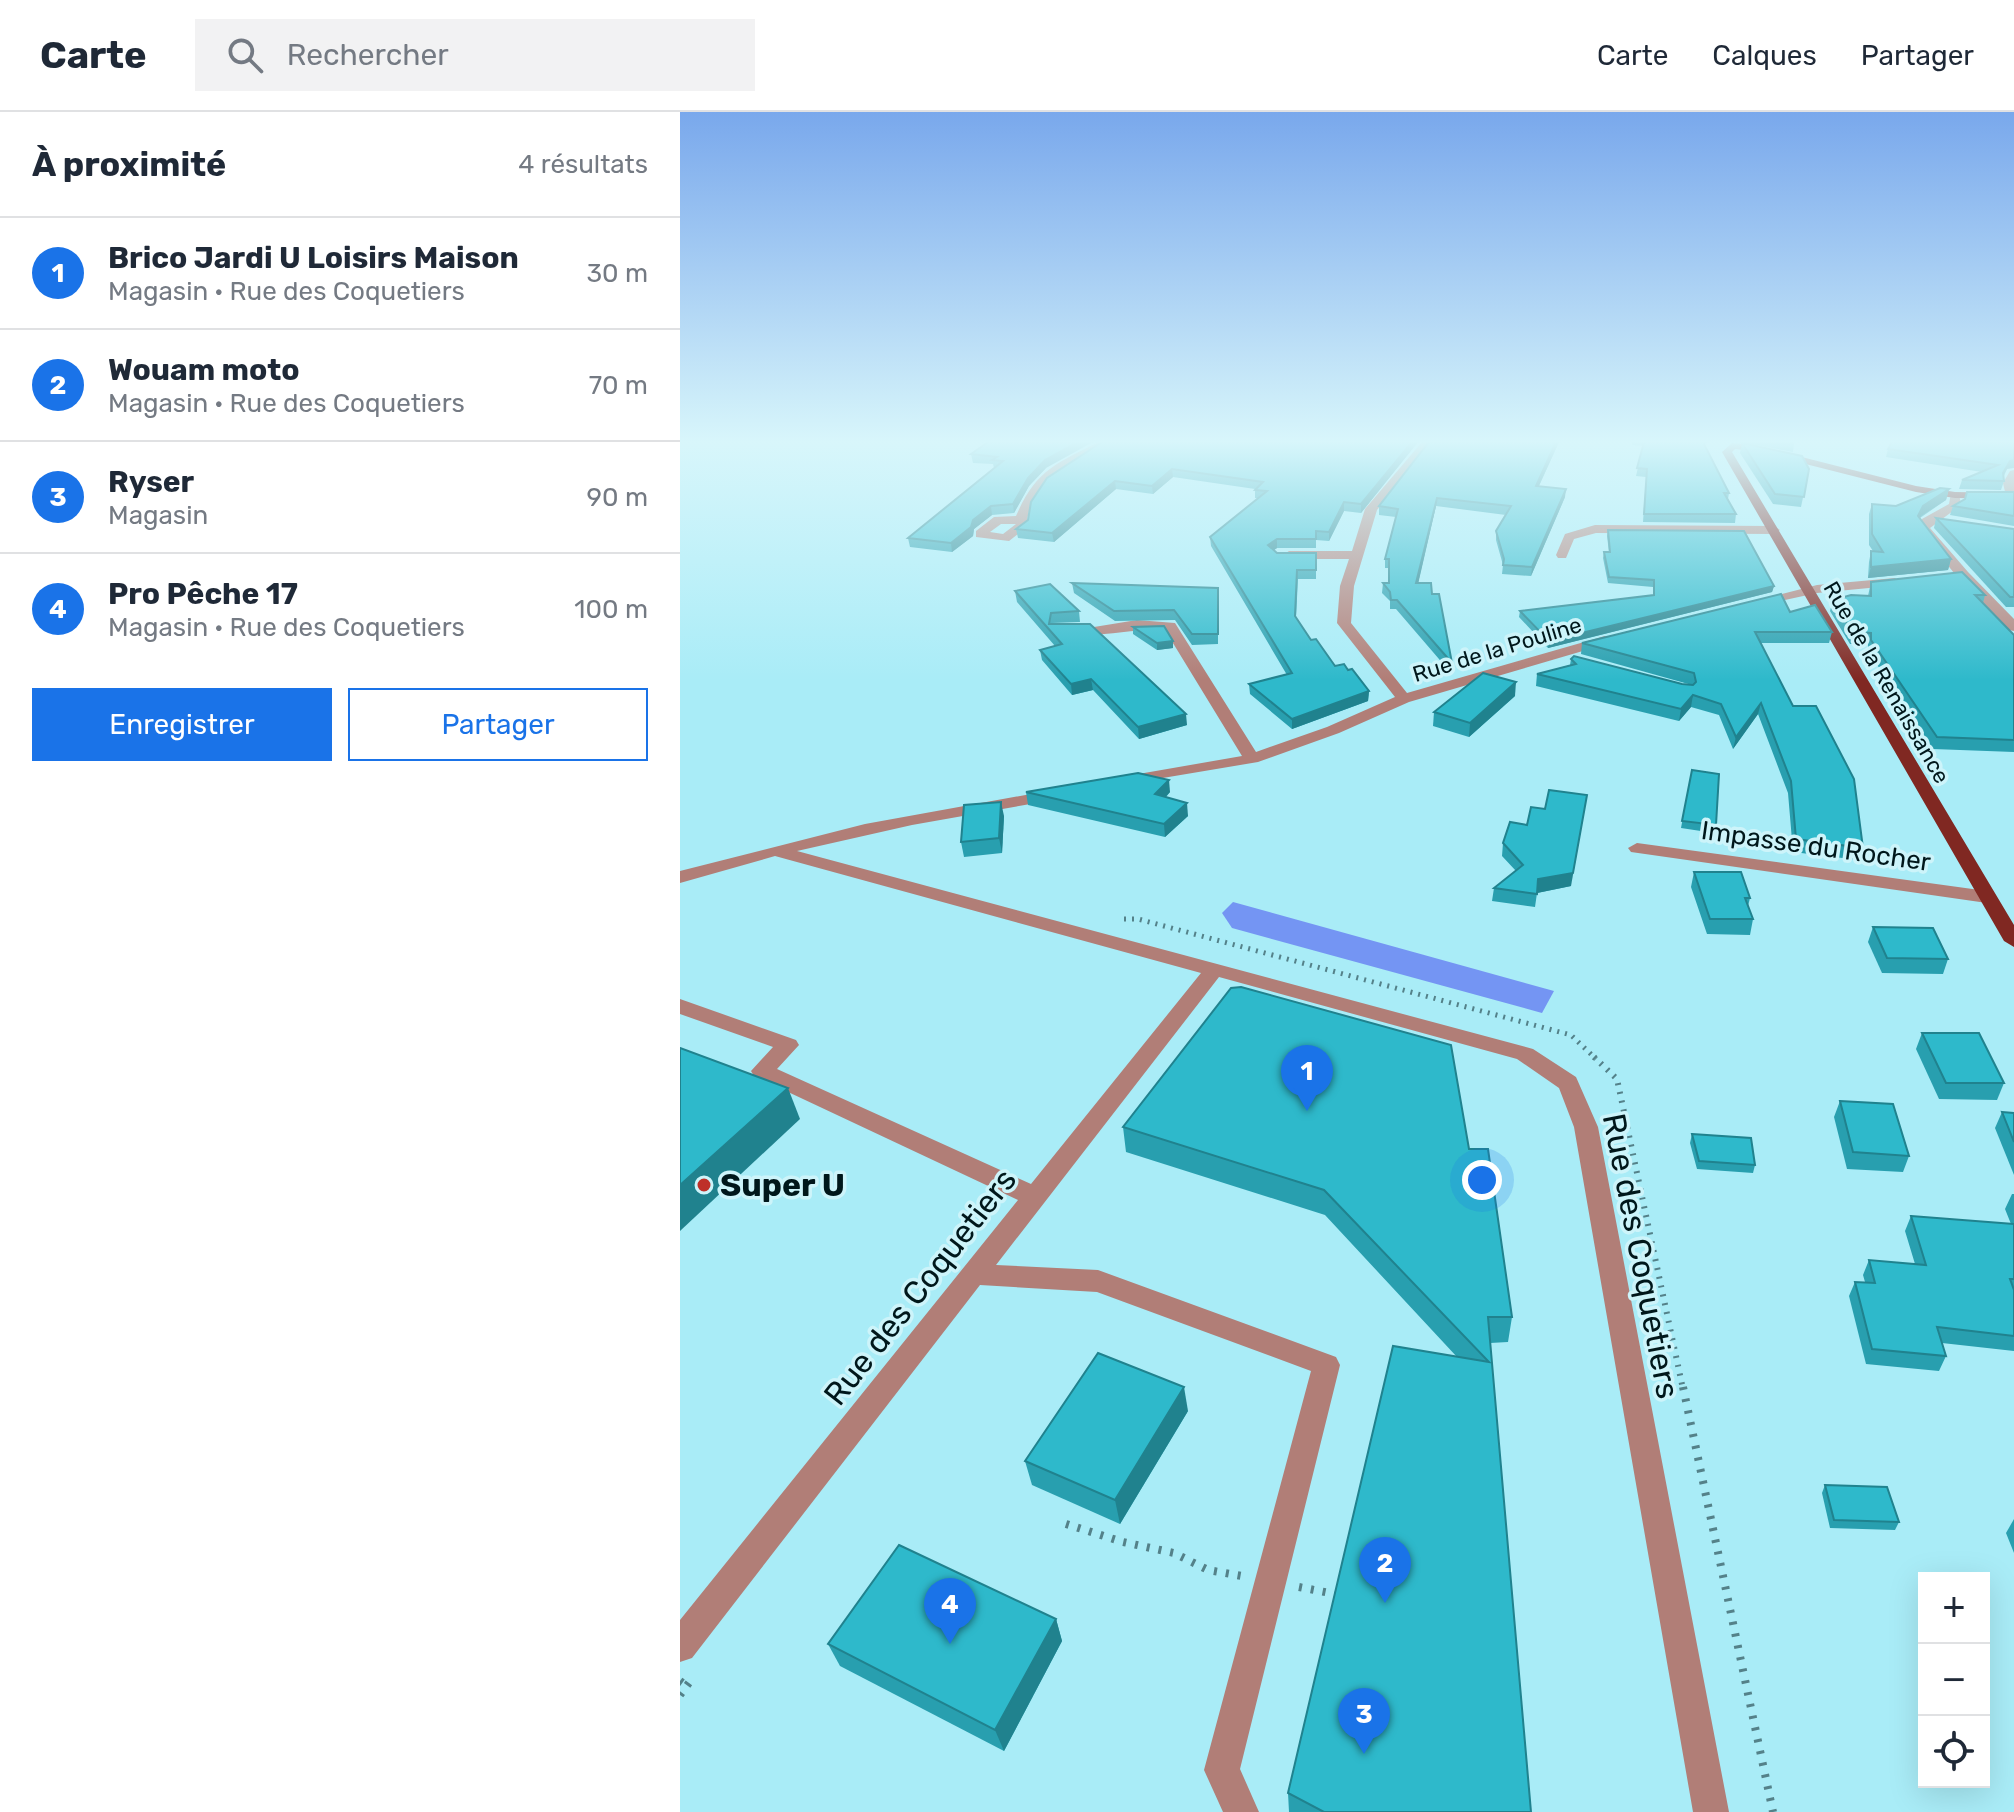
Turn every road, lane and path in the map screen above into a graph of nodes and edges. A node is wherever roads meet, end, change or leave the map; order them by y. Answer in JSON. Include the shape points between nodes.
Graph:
{"nodes":[{"id":1,"x":1367,"y":521,"type":"edge"},
{"id":2,"x":1769,"y":521,"type":"edge"},
{"id":3,"x":1928,"y":521,"type":"edge"},
{"id":4,"x":1943,"y":521,"type":"edge"},
{"id":5,"x":1946,"y":522,"type":"edge"},
{"id":6,"x":1774,"y":530,"type":"junction"},
{"id":7,"x":1277,"y":555,"type":"edge"},
{"id":8,"x":1357,"y":555,"type":"junction"},
{"id":9,"x":1562,"y":555,"type":"dead end"},
{"id":10,"x":1963,"y":575,"type":"junction"},
{"id":11,"x":1948,"y":577,"type":"edge"},
{"id":12,"x":1904,"y":581,"type":"edge"},
{"id":13,"x":1808,"y":591,"type":"junction"},
{"id":14,"x":1741,"y":606,"type":"edge"},
{"id":15,"x":2014,"y":627,"type":"edge"},
{"id":16,"x":1058,"y":629,"type":"edge"},
{"id":17,"x":1624,"y":635,"type":"edge"},
{"id":18,"x":1552,"y":654,"type":"junction"},
{"id":19,"x":1582,"y":662,"type":"edge"},
{"id":20,"x":1404,"y":699,"type":"junction"},
{"id":21,"x":1252,"y":759,"type":"junction"},
{"id":22,"x":1104,"y":785,"type":"edge"},
{"id":23,"x":1065,"y":793,"type":"edge"},
{"id":24,"x":1637,"y":848,"type":"dead end"},
{"id":25,"x":777,"y":851,"type":"junction"},
{"id":26,"x":680,"y":877,"type":"edge"},
{"id":27,"x":1987,"y":897,"type":"junction"},
{"id":28,"x":1110,"y":920,"type":"dead end"},
{"id":29,"x":2014,"y":941,"type":"edge"},
{"id":30,"x":1213,"y":971,"type":"junction"},
{"id":31,"x":680,"y":1006,"type":"edge"},
{"id":32,"x":1035,"y":1197,"type":"junction"},
{"id":33,"x":973,"y":1274,"type":"junction"},
{"id":34,"x":1066,"y":1524,"type":"dead end"},
{"id":35,"x":1271,"y":1582,"type":"junction"},
{"id":36,"x":1341,"y":1595,"type":"edge"},
{"id":37,"x":680,"y":1646,"type":"edge"},
{"id":38,"x":1241,"y":1812,"type":"edge"},
{"id":39,"x":1711,"y":1812,"type":"edge"},
{"id":40,"x":1773,"y":1812,"type":"edge"}],
"edges":[{"from":1,"to":8,"type":"street"},
{"from":2,"to":6,"type":"main road","name":"Rue de la Renaissance"},
{"from":3,"to":10,"type":"street","via":[[1924,528]]},
{"from":4,"to":5,"type":"street"},
{"from":6,"to":9,"type":"street","via":[[1595,529],[1569,537]]},
{"from":6,"to":13,"type":"main road","name":"Rue de la Renaissance"},
{"from":7,"to":8,"type":"street"},
{"from":8,"to":20,"type":"street","via":[[1347,586],[1344,623]]},
{"from":10,"to":11,"type":"street"},
{"from":10,"to":15,"type":"street"},
{"from":12,"to":13,"type":"street"},
{"from":13,"to":14,"type":"street"},
{"from":13,"to":27,"type":"main road","name":"Rue de la Renaissance"},
{"from":16,"to":21,"type":"street","via":[[1170,626]]},
{"from":17,"to":18,"type":"street","name":"Rue de la Pouline"},
{"from":18,"to":19,"type":"street"},
{"from":18,"to":20,"type":"street","name":"Rue de la Pouline"},
{"from":20,"to":21,"type":"street","name":"Rue de la Pouline"},
{"from":21,"to":22,"type":"street","name":"Rue de la Pouline"},
{"from":23,"to":25,"type":"street","via":[[967,807]]},
{"from":24,"to":27,"type":"street","name":"Impasse du Rocher"},
{"from":25,"to":26,"type":"street"},
{"from":25,"to":30,"type":"street","name":"Rue des Coquetiers"},
{"from":27,"to":29,"type":"main road","name":"Rue de la Renaissance"},
{"from":28,"to":40,"type":"path","via":[[1138,919],[1571,1035],[1617,1079]]},
{"from":30,"to":32,"type":"street","name":"Rue des Coquetiers"},
{"from":30,"to":39,"type":"street","name":"Rue des Coquetiers","via":[[1525,1054],[1568,1083],[1586,1127]]},
{"from":31,"to":32,"type":"street","via":[[788,1045],[762,1071]]},
{"from":32,"to":33,"type":"street","name":"Rue des Coquetiers"},
{"from":33,"to":35,"type":"street","via":[[1098,1281],[1326,1365]]},
{"from":33,"to":37,"type":"street","name":"Rue des Coquetiers"},
{"from":34,"to":35,"type":"path","via":[[1174,1553],[1208,1570]]},
{"from":35,"to":36,"type":"path"},
{"from":35,"to":38,"type":"street","via":[[1222,1770]]}]}
